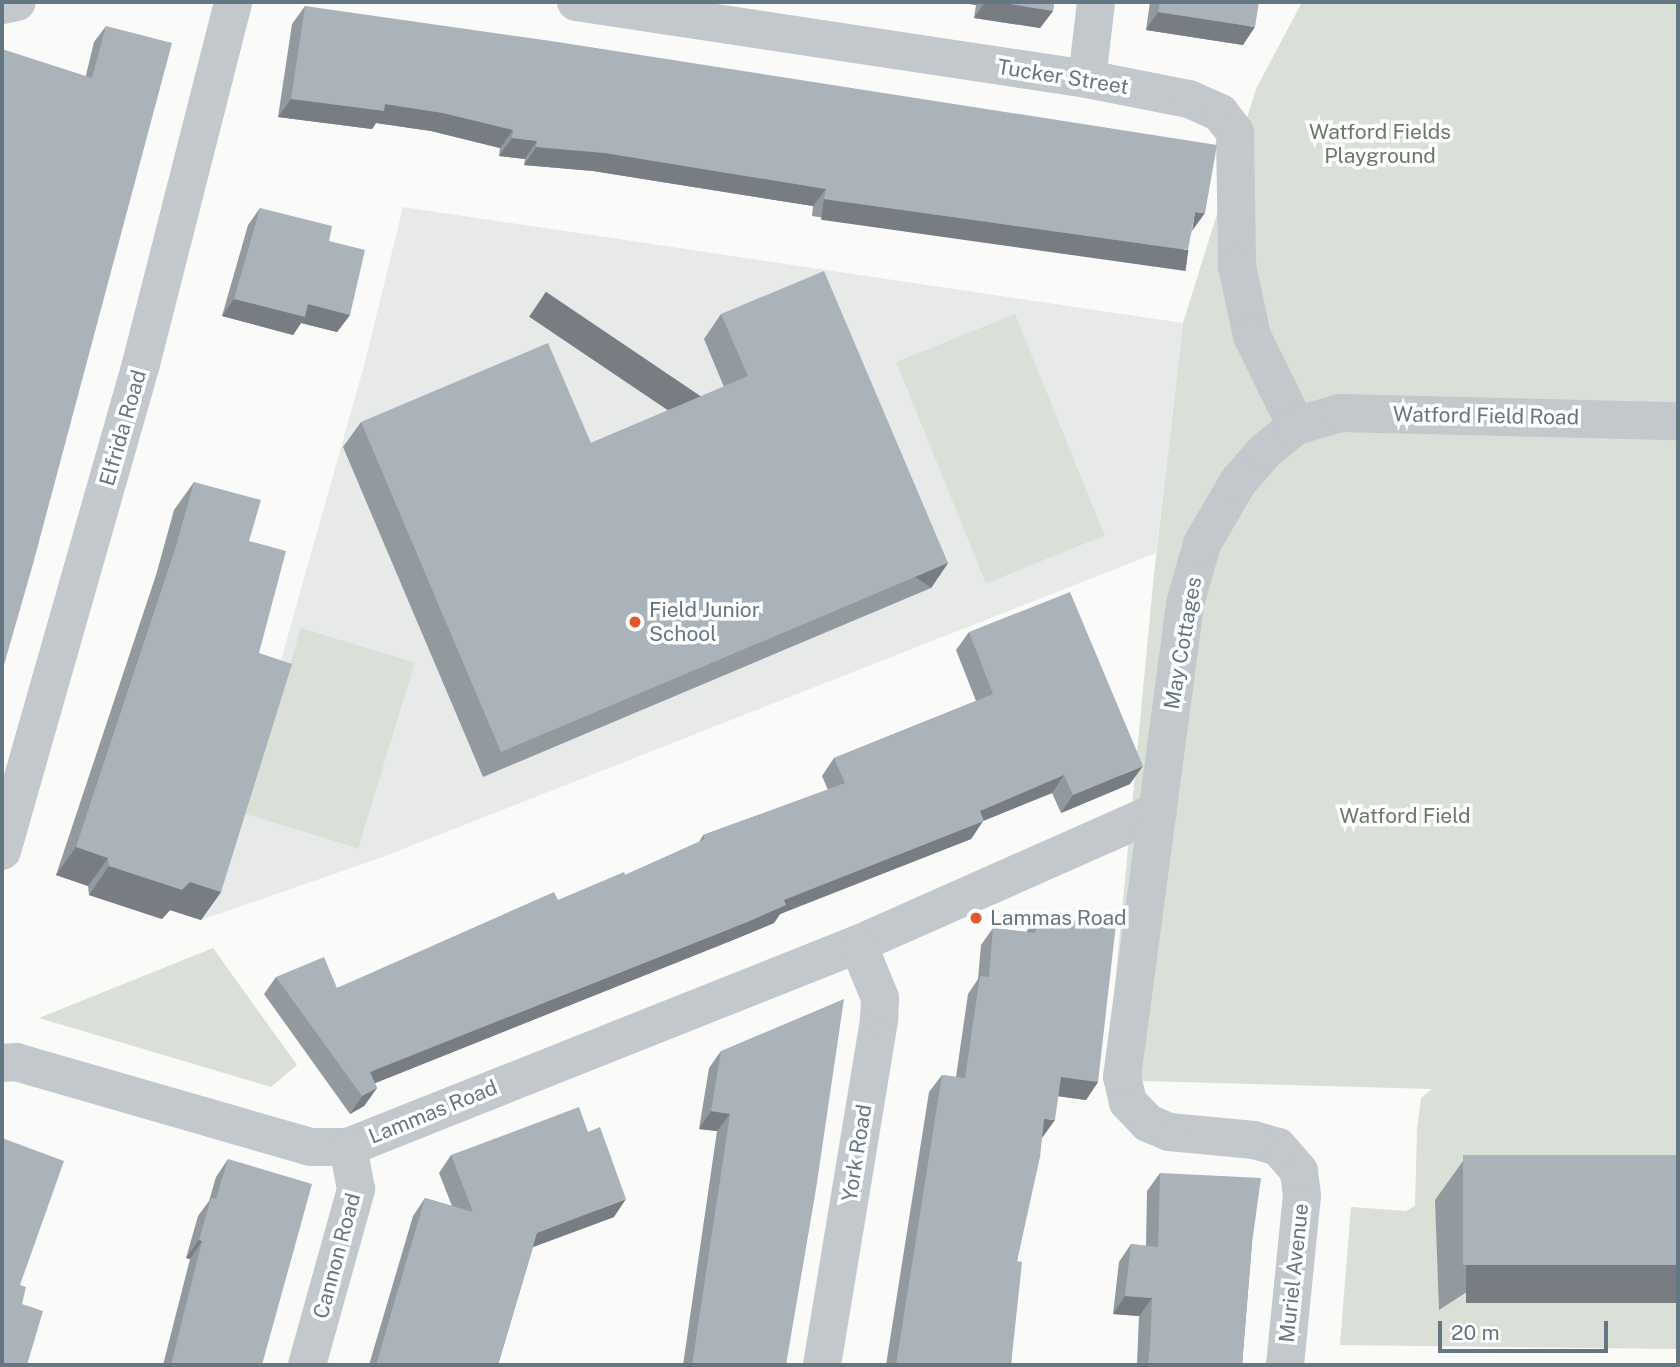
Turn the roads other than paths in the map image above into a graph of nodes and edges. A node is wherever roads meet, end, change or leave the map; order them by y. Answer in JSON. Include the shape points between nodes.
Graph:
{"nodes":[{"id":1,"x":18,"y":2,"type":"edge"},
{"id":2,"x":233,"y":2,"type":"edge"},
{"id":3,"x":576,"y":2,"type":"edge"},
{"id":4,"x":1096,"y":2,"type":"edge"},
{"id":5,"x":2,"y":5,"type":"edge"},
{"id":6,"x":1087,"y":79,"type":"junction"},
{"id":7,"x":1678,"y":421,"type":"edge"},
{"id":8,"x":1296,"y":426,"type":"junction"},
{"id":9,"x":1158,"y":811,"type":"junction"},
{"id":10,"x":2,"y":851,"type":"edge"},
{"id":11,"x":858,"y":944,"type":"junction"},
{"id":12,"x":2,"y":1063,"type":"edge"},
{"id":13,"x":348,"y":1147,"type":"junction"},
{"id":14,"x":1278,"y":1147,"type":"joint"},
{"id":15,"x":307,"y":1365,"type":"edge"},
{"id":16,"x":822,"y":1365,"type":"edge"},
{"id":17,"x":1285,"y":1365,"type":"edge"}],
"edges":[{"from":1,"to":5,"type":"street"},
{"from":2,"to":10,"type":"street","name":"Elfrida Road","via":[[141,364]]},
{"from":3,"to":6,"type":"street","name":"Tucker Street"},
{"from":4,"to":6,"type":"street"},
{"from":6,"to":8,"type":"street","name":"Tucker Street","via":[[1189,99],[1220,113],[1235,132],[1240,278],[1252,336]]},
{"from":7,"to":8,"type":"street","name":"Watford Field Road","via":[[1340,413]]},
{"from":8,"to":9,"type":"street","name":"May Cottages","via":[[1265,451],[1238,482],[1202,544],[1185,604]]},
{"from":9,"to":11,"type":"street","name":"Lammas Road"},
{"from":9,"to":14,"type":"street","name":"May Cottages","via":[[1122,1077],[1128,1102],[1147,1123],[1168,1132],[1254,1140]]},
{"from":11,"to":13,"type":"street","name":"Lammas Road"},
{"from":11,"to":16,"type":"street","name":"York Road","via":[[880,998],[879,1018]]},
{"from":12,"to":13,"type":"street","name":"Lammas Road","via":[[16,1062],[310,1147]]},
{"from":13,"to":15,"type":"street","name":"Cannon Road","via":[[356,1189]]},
{"from":14,"to":17,"type":"street","name":"Muriel Avenue","via":[[1299,1171],[1302,1196]]}]}
